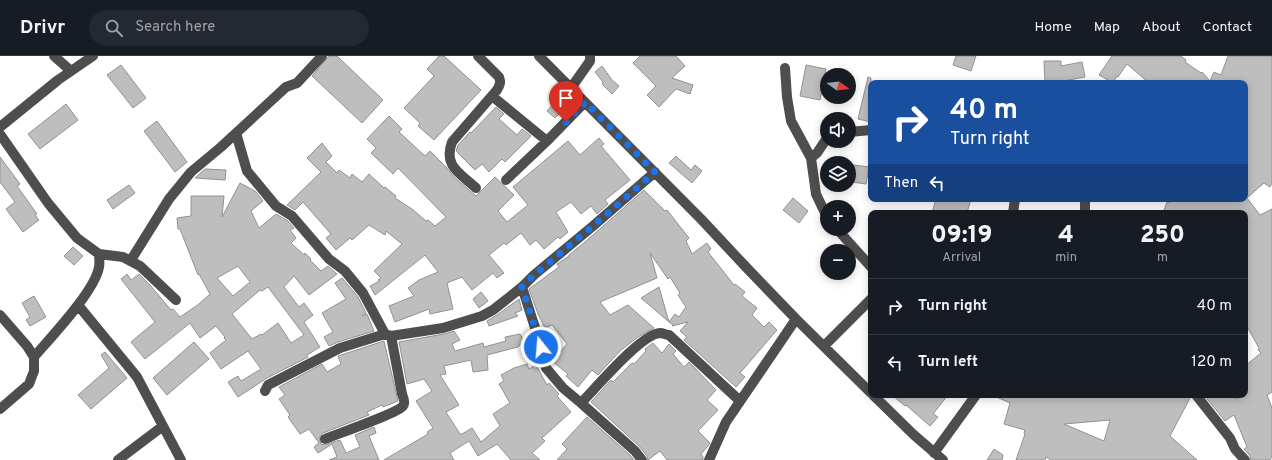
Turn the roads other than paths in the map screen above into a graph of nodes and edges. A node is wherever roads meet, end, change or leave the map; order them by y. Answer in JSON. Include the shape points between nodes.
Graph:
{"nodes":[{"id":1,"x":54,"y":56,"type":"edge"},
{"id":2,"x":93,"y":56,"type":"edge"},
{"id":3,"x":320,"y":56,"type":"edge"},
{"id":4,"x":478,"y":56,"type":"edge"},
{"id":5,"x":539,"y":56,"type":"edge"},
{"id":6,"x":590,"y":56,"type":"edge"},
{"id":7,"x":785,"y":68,"type":"dead end"},
{"id":8,"x":71,"y":71,"type":"junction"},
{"id":9,"x":571,"y":88,"type":"junction"},
{"id":10,"x":492,"y":96,"type":"junction"},
{"id":11,"x":585,"y":102,"type":"junction"},
{"id":12,"x":0,"y":127,"type":"edge"},
{"id":13,"x":868,"y":130,"type":"edge"},
{"id":14,"x":856,"y":131,"type":"edge"},
{"id":15,"x":236,"y":133,"type":"junction"},
{"id":16,"x":0,"y":134,"type":"edge"},
{"id":17,"x":546,"y":141,"type":"junction"},
{"id":18,"x":820,"y":148,"type":"edge"},
{"id":19,"x":811,"y":158,"type":"junction"},
{"id":20,"x":655,"y":172,"type":"junction"},
{"id":21,"x":506,"y":180,"type":"dead end"},
{"id":22,"x":476,"y":188,"type":"dead end"},
{"id":23,"x":820,"y":202,"type":"edge"},
{"id":24,"x":843,"y":236,"type":"edge"},
{"id":25,"x":99,"y":254,"type":"junction"},
{"id":26,"x":131,"y":260,"type":"junction"},
{"id":27,"x":868,"y":264,"type":"edge"},
{"id":28,"x":522,"y":287,"type":"junction"},
{"id":29,"x":176,"y":300,"type":"dead end"},
{"id":30,"x":868,"y":302,"type":"edge"},
{"id":31,"x":78,"y":305,"type":"junction"},
{"id":32,"x":0,"y":315,"type":"edge"},
{"id":33,"x":796,"y":319,"type":"junction"},
{"id":34,"x":388,"y":335,"type":"junction"},
{"id":35,"x":824,"y":346,"type":"junction"},
{"id":36,"x":34,"y":357,"type":"junction"},
{"id":37,"x":868,"y":390,"type":"edge"},
{"id":38,"x":265,"y":391,"type":"dead end"},
{"id":39,"x":876,"y":398,"type":"edge"},
{"id":40,"x":974,"y":398,"type":"edge"},
{"id":41,"x":1198,"y":398,"type":"edge"},
{"id":42,"x":740,"y":401,"type":"junction"},
{"id":43,"x":581,"y":403,"type":"junction"},
{"id":44,"x":0,"y":409,"type":"edge"},
{"id":45,"x":162,"y":426,"type":"junction"},
{"id":46,"x":326,"y":439,"type":"dead end"},
{"id":47,"x":934,"y":453,"type":"junction"},
{"id":48,"x":118,"y":460,"type":"edge"},
{"id":49,"x":181,"y":460,"type":"edge"},
{"id":50,"x":642,"y":460,"type":"edge"},
{"id":51,"x":709,"y":460,"type":"edge"},
{"id":52,"x":943,"y":460,"type":"edge"},
{"id":53,"x":1245,"y":460,"type":"edge"}],
"edges":[{"from":1,"to":8,"type":"street"},
{"from":2,"to":8,"type":"street"},
{"from":3,"to":15,"type":"street","via":[[297,84],[286,87]]},
{"from":4,"to":10,"type":"street","via":[[501,81]]},
{"from":5,"to":9,"type":"street"},
{"from":6,"to":9,"type":"street","via":[[590,61]]},
{"from":7,"to":19,"type":"street","via":[[791,121]]},
{"from":8,"to":12,"type":"street"},
{"from":9,"to":11,"type":"street"},
{"from":10,"to":17,"type":"street"},
{"from":10,"to":22,"type":"street","via":[[452,142],[450,148],[451,164]]},
{"from":11,"to":17,"type":"street"},
{"from":11,"to":20,"type":"street"},
{"from":13,"to":14,"type":"street"},
{"from":15,"to":26,"type":"street","via":[[191,172],[169,199]]},
{"from":15,"to":34,"type":"street","via":[[247,171],[276,206],[292,216],[329,259],[345,272],[363,293]]},
{"from":16,"to":25,"type":"street","via":[[48,204],[78,238]]},
{"from":17,"to":21,"type":"street"},
{"from":18,"to":19,"type":"street"},
{"from":19,"to":23,"type":"street","via":[[816,194]]},
{"from":20,"to":28,"type":"street"},
{"from":20,"to":33,"type":"street"},
{"from":24,"to":27,"type":"street"},
{"from":25,"to":26,"type":"street"},
{"from":25,"to":31,"type":"street","via":[[100,266],[95,280]]},
{"from":26,"to":29,"type":"street"},
{"from":28,"to":34,"type":"street","via":[[482,316],[443,328]]},
{"from":28,"to":43,"type":"street","via":[[546,368],[563,388]]},
{"from":30,"to":35,"type":"street"},
{"from":31,"to":36,"type":"street"},
{"from":31,"to":45,"type":"street","via":[[138,377]]},
{"from":32,"to":36,"type":"street"},
{"from":33,"to":35,"type":"street"},
{"from":33,"to":42,"type":"street"},
{"from":34,"to":38,"type":"street","via":[[340,348],[268,385]]},
{"from":34,"to":46,"type":"street","via":[[405,401],[403,406]]},
{"from":35,"to":37,"type":"street"},
{"from":36,"to":44,"type":"street","via":[[34,371],[29,384]]},
{"from":39,"to":47,"type":"street"},
{"from":40,"to":47,"type":"street"},
{"from":41,"to":53,"type":"street"},
{"from":42,"to":43,"type":"street","via":[[669,335],[660,333],[646,339]]},
{"from":42,"to":51,"type":"street","via":[[726,422]]},
{"from":43,"to":50,"type":"street"},
{"from":45,"to":48,"type":"street"},
{"from":45,"to":49,"type":"street"},
{"from":47,"to":52,"type":"street"}]}
